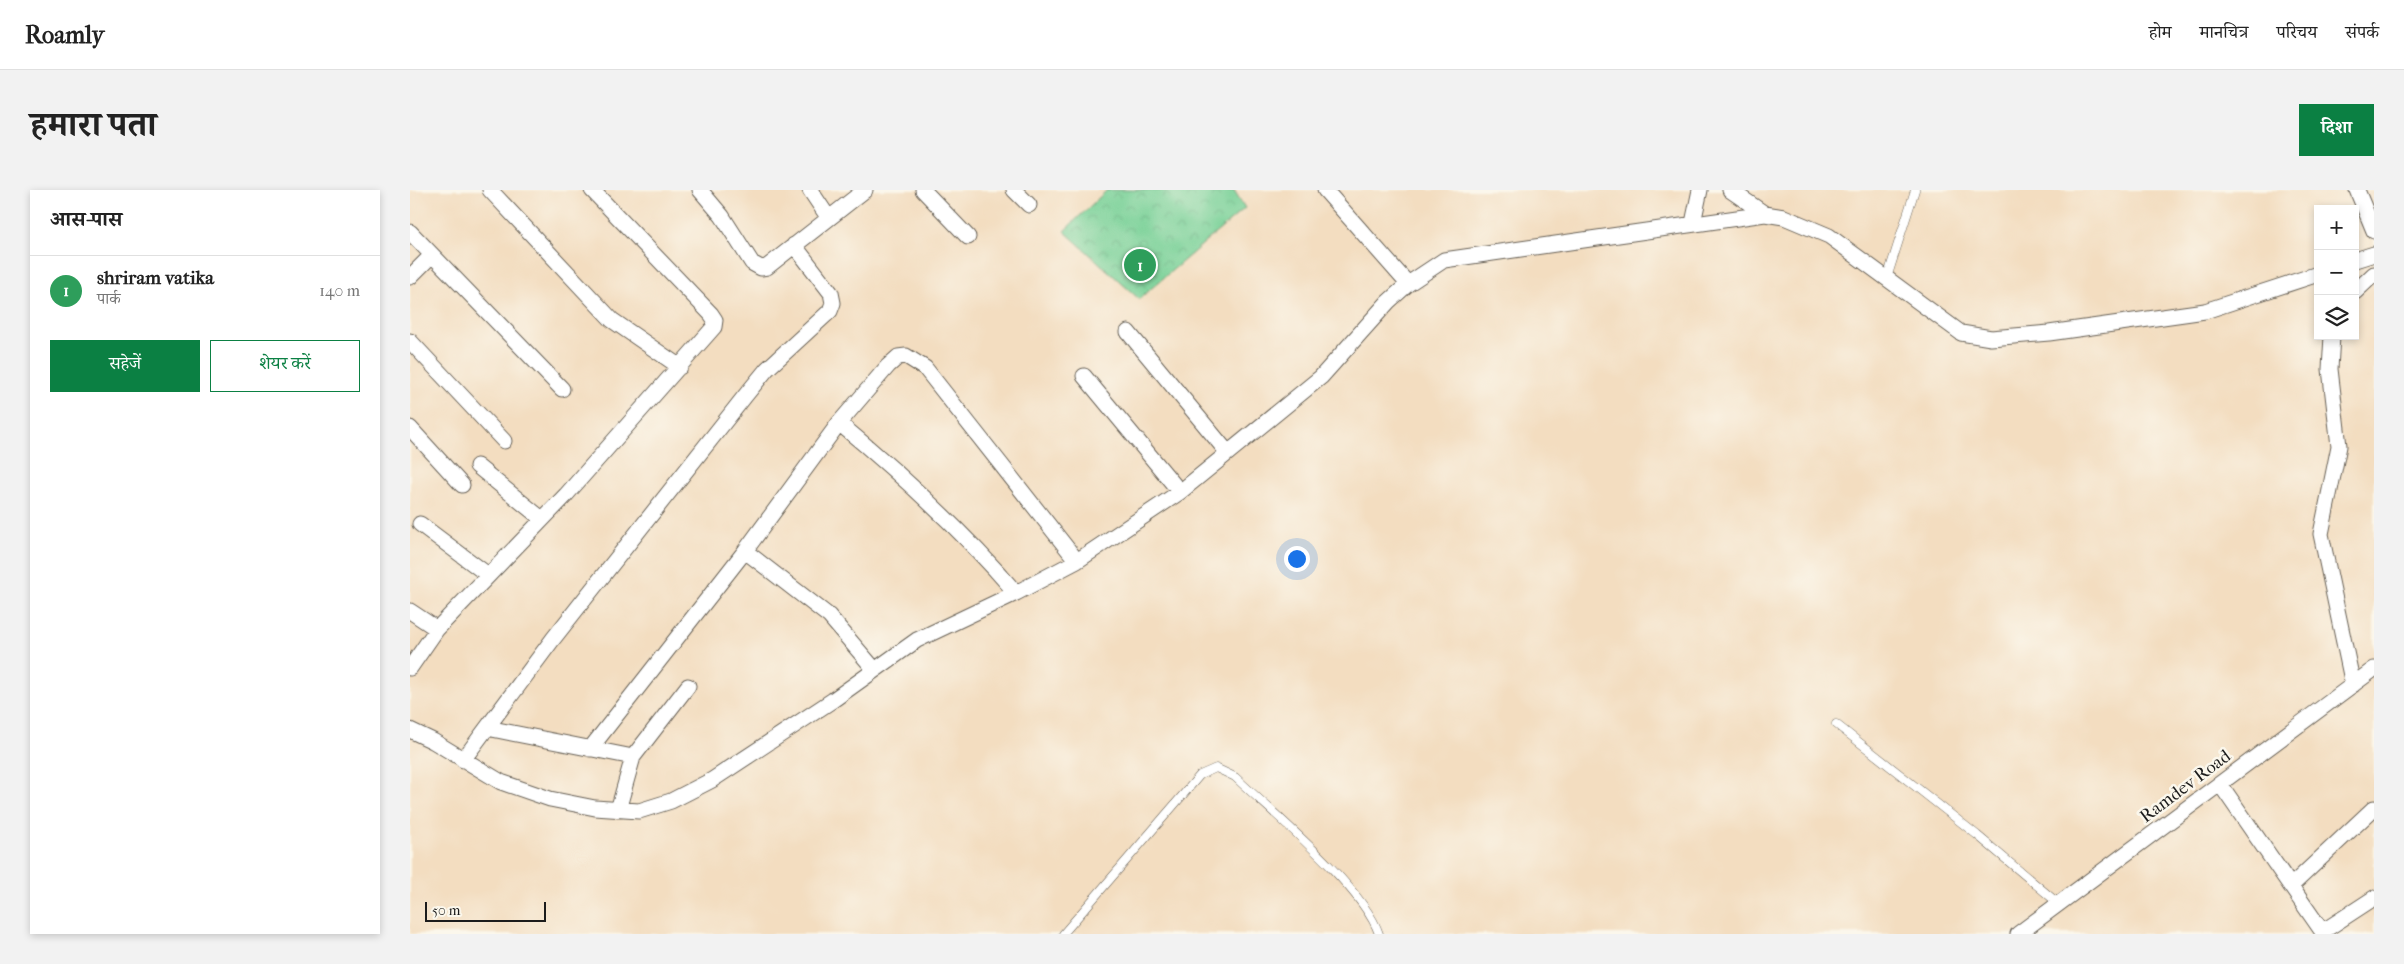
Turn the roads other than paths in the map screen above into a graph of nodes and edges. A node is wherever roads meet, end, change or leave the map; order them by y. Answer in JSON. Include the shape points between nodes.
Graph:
{"nodes":[{"id":1,"x":490,"y":190,"type":"edge"},
{"id":2,"x":592,"y":190,"type":"edge"},
{"id":3,"x":700,"y":190,"type":"edge"},
{"id":4,"x":810,"y":190,"type":"edge"},
{"id":5,"x":865,"y":190,"type":"edge"},
{"id":6,"x":924,"y":190,"type":"edge"},
{"id":7,"x":1014,"y":190,"type":"edge"},
{"id":8,"x":1325,"y":190,"type":"edge"},
{"id":9,"x":1700,"y":190,"type":"edge"},
{"id":10,"x":1915,"y":190,"type":"edge"},
{"id":11,"x":2357,"y":190,"type":"edge"},
{"id":12,"x":1733,"y":191,"type":"edge"},
{"id":13,"x":1029,"y":205,"type":"dead end"},
{"id":14,"x":1765,"y":214,"type":"junction"},
{"id":15,"x":828,"y":218,"type":"junction"},
{"id":16,"x":1693,"y":224,"type":"junction"},
{"id":17,"x":2374,"y":231,"type":"edge"},
{"id":18,"x":410,"y":232,"type":"edge"},
{"id":19,"x":968,"y":237,"type":"dead end"},
{"id":20,"x":794,"y":245,"type":"junction"},
{"id":21,"x":2374,"y":254,"type":"edge"},
{"id":22,"x":432,"y":255,"type":"junction"},
{"id":23,"x":2359,"y":259,"type":"edge"},
{"id":24,"x":2374,"y":274,"type":"edge"},
{"id":25,"x":2314,"y":275,"type":"edge"},
{"id":26,"x":410,"y":277,"type":"edge"},
{"id":27,"x":1887,"y":278,"type":"junction"},
{"id":28,"x":1408,"y":284,"type":"junction"},
{"id":29,"x":2359,"y":288,"type":"edge"},
{"id":30,"x":1128,"y":332,"type":"dead end"},
{"id":31,"x":2332,"y":340,"type":"edge"},
{"id":32,"x":410,"y":341,"type":"edge"},
{"id":33,"x":680,"y":367,"type":"junction"},
{"id":34,"x":1084,"y":376,"type":"dead end"},
{"id":35,"x":562,"y":389,"type":"dead end"},
{"id":36,"x":839,"y":423,"type":"junction"},
{"id":37,"x":410,"y":428,"type":"edge"},
{"id":38,"x":504,"y":441,"type":"dead end"},
{"id":39,"x":1228,"y":453,"type":"junction"},
{"id":40,"x":477,"y":466,"type":"dead end"},
{"id":41,"x":462,"y":485,"type":"dead end"},
{"id":42,"x":1180,"y":492,"type":"junction"},
{"id":43,"x":542,"y":519,"type":"junction"},
{"id":44,"x":420,"y":524,"type":"dead end"},
{"id":45,"x":745,"y":551,"type":"junction"},
{"id":46,"x":1076,"y":560,"type":"junction"},
{"id":47,"x":488,"y":575,"type":"junction"},
{"id":48,"x":1016,"y":593,"type":"junction"},
{"id":49,"x":410,"y":611,"type":"edge"},
{"id":50,"x":437,"y":629,"type":"junction"},
{"id":51,"x":410,"y":668,"type":"edge"},
{"id":52,"x":2374,"y":669,"type":"edge"},
{"id":53,"x":875,"y":670,"type":"junction"},
{"id":54,"x":2352,"y":685,"type":"junction"},
{"id":55,"x":688,"y":686,"type":"dead end"},
{"id":56,"x":1836,"y":724,"type":"dead end"},
{"id":57,"x":487,"y":728,"type":"junction"},
{"id":58,"x":410,"y":730,"type":"edge"},
{"id":59,"x":590,"y":749,"type":"junction"},
{"id":60,"x":633,"y":757,"type":"junction"},
{"id":61,"x":463,"y":760,"type":"junction"},
{"id":62,"x":2220,"y":784,"type":"junction"},
{"id":63,"x":2374,"y":808,"type":"edge"},
{"id":64,"x":618,"y":810,"type":"junction"},
{"id":65,"x":2292,"y":885,"type":"junction"},
{"id":66,"x":2374,"y":898,"type":"edge"},
{"id":67,"x":2059,"y":904,"type":"junction"},
{"id":68,"x":2323,"y":933,"type":"edge"},
{"id":69,"x":1063,"y":934,"type":"edge"},
{"id":70,"x":1379,"y":934,"type":"edge"},
{"id":71,"x":2018,"y":934,"type":"edge"}],
"edges":[{"from":1,"to":33,"type":"street","via":[[612,320]]},
{"from":2,"to":33,"type":"street","via":[[714,320],[711,331]]},
{"from":3,"to":20,"type":"street","via":[[756,266],[767,267]]},
{"from":4,"to":15,"type":"street"},
{"from":5,"to":15,"type":"street"},
{"from":6,"to":19,"type":"street"},
{"from":7,"to":13,"type":"street"},
{"from":8,"to":28,"type":"street"},
{"from":9,"to":16,"type":"street"},
{"from":10,"to":27,"type":"lane"},
{"from":11,"to":17,"type":"street"},
{"from":12,"to":14,"type":"street"},
{"from":14,"to":16,"type":"street"},
{"from":14,"to":27,"type":"street","via":[[1784,217],[1829,236]]},
{"from":15,"to":20,"type":"street"},
{"from":16,"to":28,"type":"street","via":[[1444,260]]},
{"from":18,"to":22,"type":"street"},
{"from":20,"to":57,"type":"street","via":[[831,293],[833,303],[830,311],[750,389]]},
{"from":21,"to":23,"type":"street"},
{"from":22,"to":26,"type":"street"},
{"from":22,"to":35,"type":"street"},
{"from":24,"to":29,"type":"street"},
{"from":25,"to":27,"type":"street","via":[[2205,310],[2049,333],[1991,338],[1961,333]]},
{"from":28,"to":39,"type":"street","via":[[1321,377]]},
{"from":30,"to":39,"type":"street"},
{"from":31,"to":54,"type":"street","via":[[2330,369],[2339,446],[2321,534]]},
{"from":32,"to":38,"type":"street"},
{"from":33,"to":43,"type":"street"},
{"from":34,"to":42,"type":"street"},
{"from":36,"to":45,"type":"street"},
{"from":36,"to":46,"type":"street","via":[[898,357],[914,360],[925,368]]},
{"from":36,"to":48,"type":"street","via":[[938,509]]},
{"from":37,"to":41,"type":"street"},
{"from":39,"to":42,"type":"street"},
{"from":40,"to":43,"type":"street"},
{"from":42,"to":46,"type":"street"},
{"from":43,"to":47,"type":"street"},
{"from":44,"to":47,"type":"street"},
{"from":45,"to":53,"type":"street","via":[[829,616]]},
{"from":45,"to":59,"type":"street"},
{"from":46,"to":48,"type":"street"},
{"from":47,"to":50,"type":"street"},
{"from":48,"to":53,"type":"street","via":[[917,640]]},
{"from":49,"to":50,"type":"street"},
{"from":50,"to":51,"type":"street"},
{"from":52,"to":54,"type":"street","name":"Ramdev Road"},
{"from":53,"to":64,"type":"street","via":[[712,780],[671,801],[639,811]]},
{"from":54,"to":62,"type":"street","name":"Ramdev Road"},
{"from":55,"to":60,"type":"street"},
{"from":56,"to":67,"type":"lane"},
{"from":57,"to":59,"type":"street"},
{"from":57,"to":61,"type":"street"},
{"from":58,"to":61,"type":"street"},
{"from":59,"to":60,"type":"street"},
{"from":60,"to":64,"type":"street"},
{"from":61,"to":64,"type":"street","via":[[501,782],[550,799]]},
{"from":62,"to":65,"type":"street"},
{"from":62,"to":67,"type":"street","name":"Ramdev Road"},
{"from":63,"to":65,"type":"street"},
{"from":65,"to":68,"type":"street"},
{"from":66,"to":68,"type":"street"},
{"from":67,"to":71,"type":"street","name":"Ramdev Road"},
{"from":69,"to":70,"type":"lane","via":[[1200,775],[1216,768],[1235,777],[1338,875],[1368,911]]}]}
